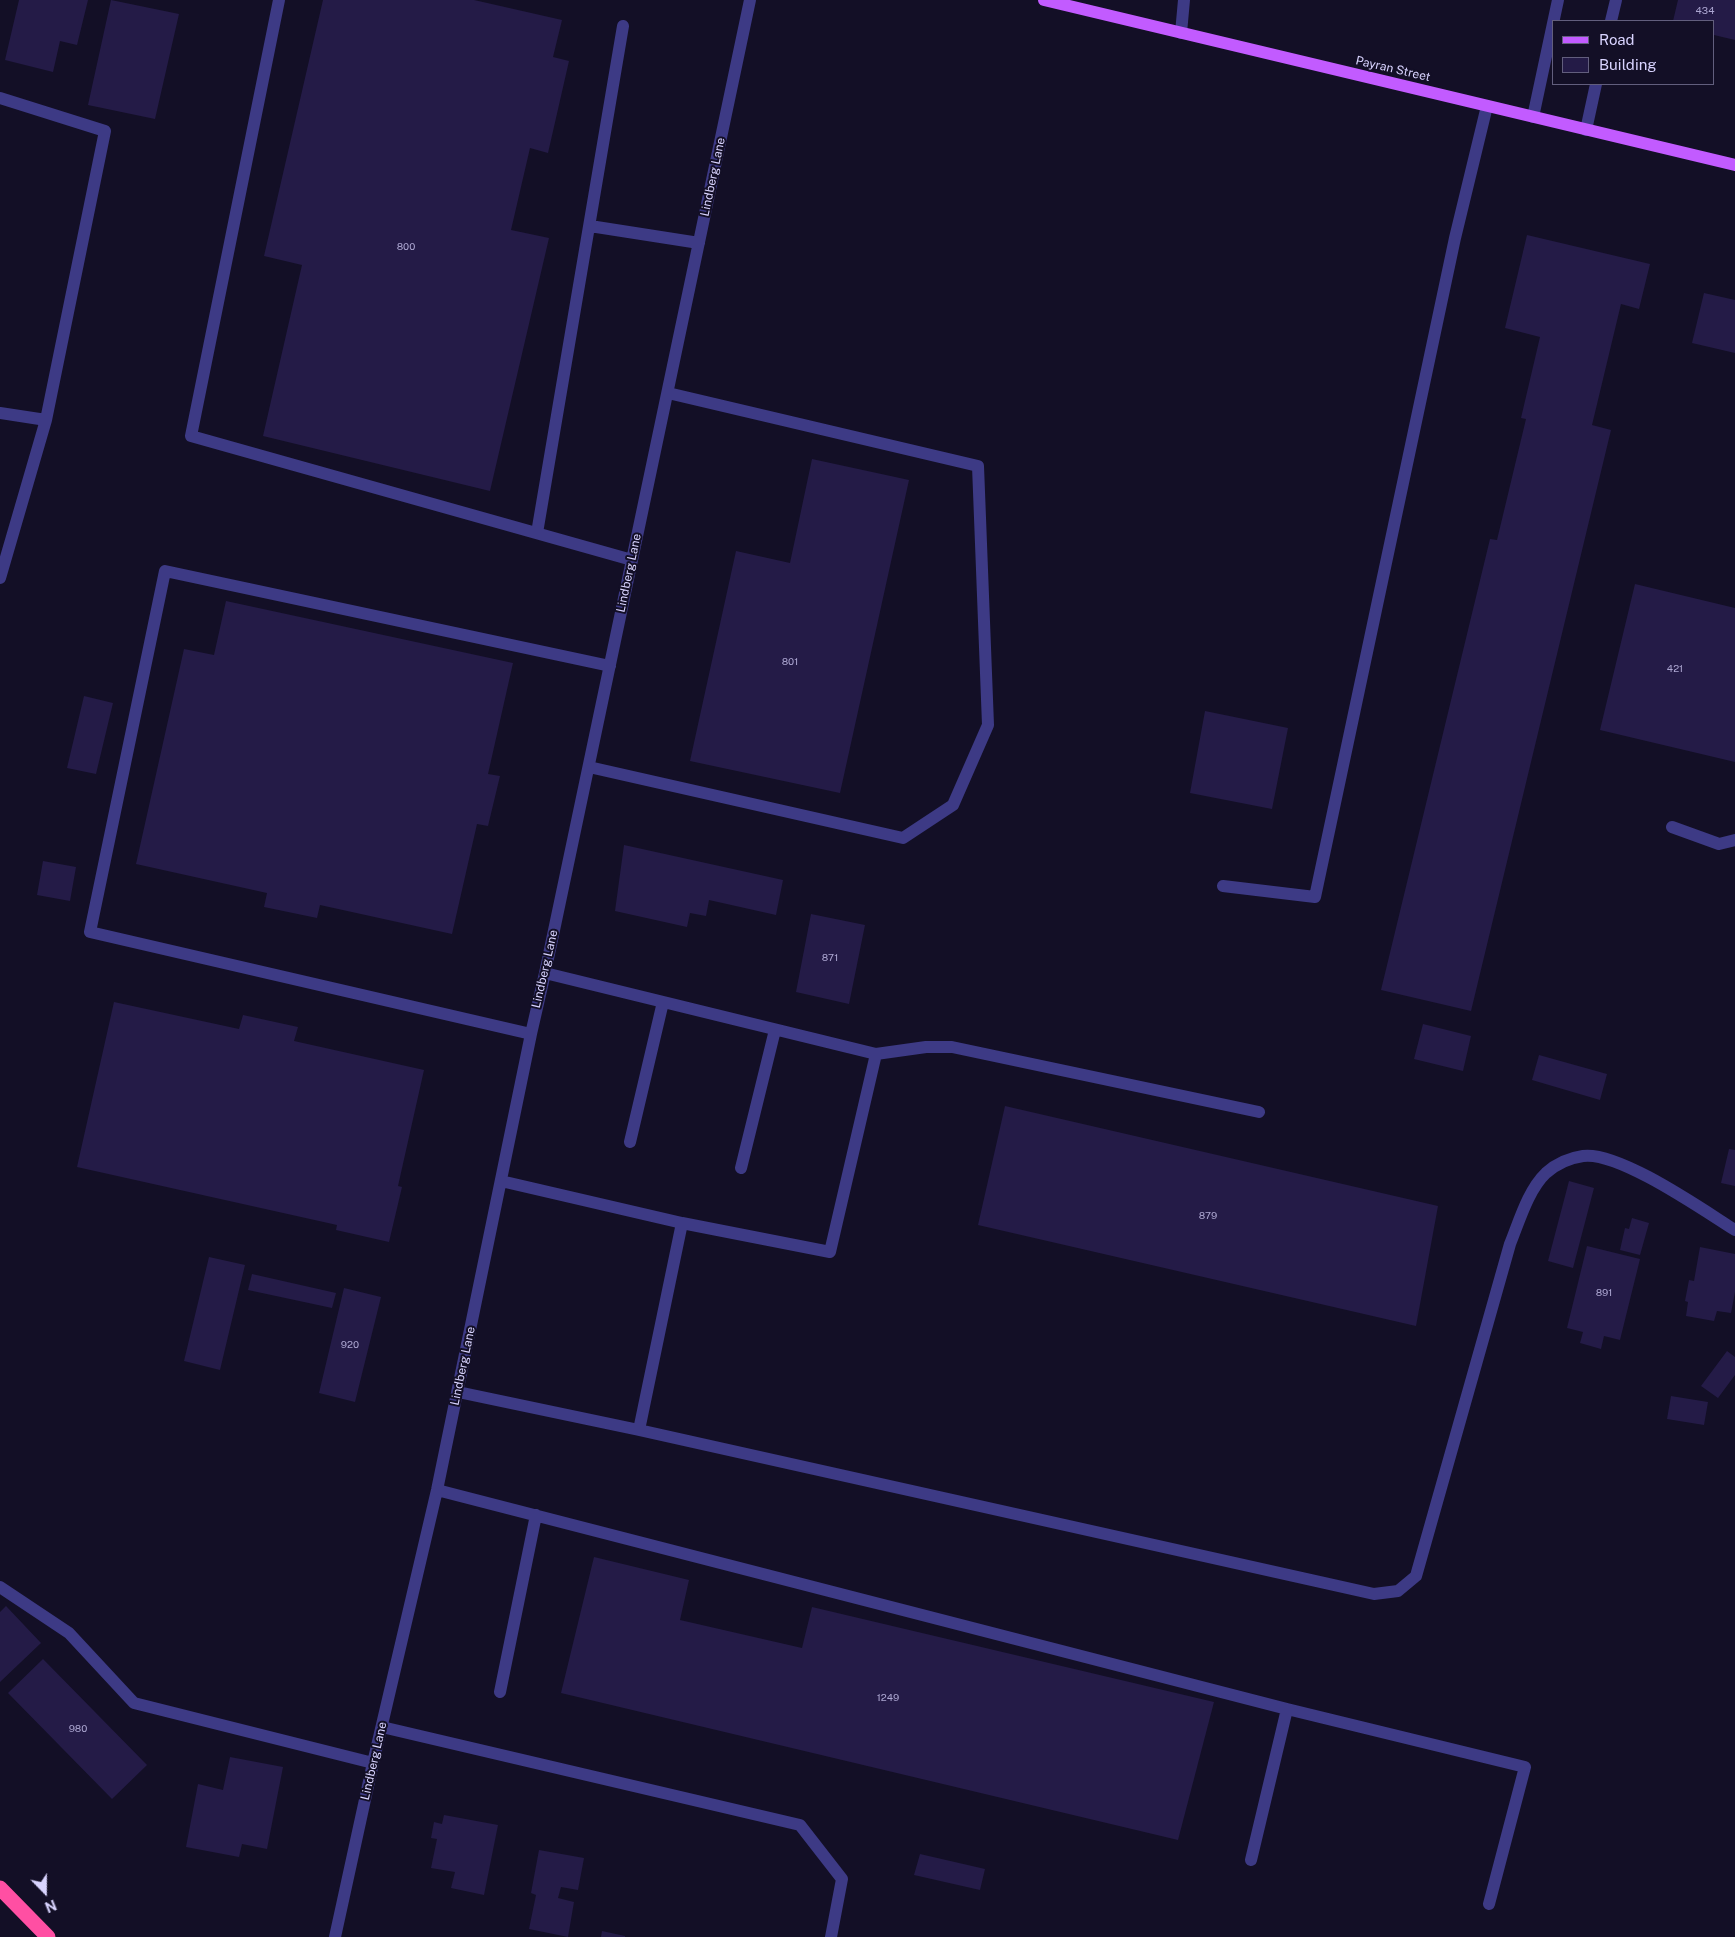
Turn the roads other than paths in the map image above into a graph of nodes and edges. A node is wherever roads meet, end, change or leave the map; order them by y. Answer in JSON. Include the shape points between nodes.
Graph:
{"nodes":[{"id":1,"x":279,"y":0,"type":"edge"},
{"id":2,"x":750,"y":0,"type":"edge"},
{"id":3,"x":1044,"y":0,"type":"edge"},
{"id":4,"x":1184,"y":0,"type":"edge"},
{"id":5,"x":1558,"y":0,"type":"edge"},
{"id":6,"x":1616,"y":0,"type":"edge"},
{"id":7,"x":1554,"y":20,"type":"edge"},
{"id":8,"x":1611,"y":20,"type":"edge"},
{"id":9,"x":623,"y":26,"type":"dead end"},
{"id":10,"x":1552,"y":28,"type":"edge"},
{"id":11,"x":1181,"y":33,"type":"junction"},
{"id":12,"x":1596,"y":85,"type":"edge"},
{"id":13,"x":0,"y":98,"type":"edge"},
{"id":14,"x":1487,"y":106,"type":"junction"},
{"id":15,"x":1533,"y":117,"type":"junction"},
{"id":16,"x":1586,"y":130,"type":"junction"},
{"id":17,"x":1735,"y":165,"type":"edge"},
{"id":18,"x":590,"y":226,"type":"junction"},
{"id":19,"x":699,"y":243,"type":"junction"},
{"id":20,"x":668,"y":393,"type":"junction"},
{"id":21,"x":0,"y":413,"type":"edge"},
{"id":22,"x":46,"y":420,"type":"junction"},
{"id":23,"x":537,"y":533,"type":"junction"},
{"id":24,"x":632,"y":560,"type":"junction"},
{"id":25,"x":0,"y":578,"type":"edge"},
{"id":26,"x":610,"y":666,"type":"junction"},
{"id":27,"x":589,"y":767,"type":"junction"},
{"id":28,"x":1672,"y":827,"type":"dead end"},
{"id":29,"x":1735,"y":840,"type":"edge"},
{"id":30,"x":1223,"y":886,"type":"dead end"},
{"id":31,"x":545,"y":973,"type":"junction"},
{"id":32,"x":663,"y":1002,"type":"junction"},
{"id":33,"x":775,"y":1030,"type":"junction"},
{"id":34,"x":531,"y":1034,"type":"junction"},
{"id":35,"x":876,"y":1054,"type":"junction"},
{"id":36,"x":1259,"y":1112,"type":"dead end"},
{"id":37,"x":630,"y":1142,"type":"dead end"},
{"id":38,"x":741,"y":1168,"type":"dead end"},
{"id":39,"x":501,"y":1181,"type":"junction"},
{"id":40,"x":682,"y":1223,"type":"junction"},
{"id":41,"x":1735,"y":1230,"type":"edge"},
{"id":42,"x":458,"y":1392,"type":"junction"},
{"id":43,"x":639,"y":1430,"type":"junction"},
{"id":44,"x":437,"y":1490,"type":"junction"},
{"id":45,"x":536,"y":1515,"type":"junction"},
{"id":46,"x":0,"y":1587,"type":"edge"},
{"id":47,"x":500,"y":1692,"type":"dead end"},
{"id":48,"x":1287,"y":1709,"type":"junction"},
{"id":49,"x":382,"y":1727,"type":"junction"},
{"id":50,"x":373,"y":1763,"type":"junction"},
{"id":51,"x":1252,"y":1860,"type":"dead end"},
{"id":52,"x":0,"y":1888,"type":"edge"},
{"id":53,"x":1489,"y":1904,"type":"dead end"},
{"id":54,"x":48,"y":1937,"type":"edge"},
{"id":55,"x":336,"y":1937,"type":"edge"},
{"id":56,"x":831,"y":1937,"type":"edge"}],
"edges":[{"from":1,"to":23,"type":"street","via":[[191,436]]},
{"from":2,"to":19,"type":"street","name":"Lindberg Lane"},
{"from":3,"to":11,"type":"main road","name":"Payran Street"},
{"from":4,"to":11,"type":"street"},
{"from":5,"to":7,"type":"street"},
{"from":6,"to":8,"type":"street"},
{"from":9,"to":18,"type":"street"},
{"from":10,"to":15,"type":"street"},
{"from":11,"to":14,"type":"main road","name":"Payran Street"},
{"from":12,"to":16,"type":"street"},
{"from":13,"to":22,"type":"street","via":[[105,131]]},
{"from":14,"to":15,"type":"main road","name":"Payran Street"},
{"from":14,"to":30,"type":"street","via":[[1455,238],[1314,897]]},
{"from":15,"to":16,"type":"main road","name":"Payran Street"},
{"from":16,"to":17,"type":"main road","name":"Payran Street"},
{"from":18,"to":19,"type":"street"},
{"from":18,"to":23,"type":"street"},
{"from":19,"to":20,"type":"street","name":"Lindberg Lane"},
{"from":20,"to":24,"type":"street","name":"Lindberg Lane"},
{"from":20,"to":27,"type":"street","via":[[978,466],[988,725],[953,805],[903,838]]},
{"from":21,"to":22,"type":"street"},
{"from":22,"to":25,"type":"street"},
{"from":23,"to":24,"type":"street"},
{"from":24,"to":26,"type":"street","name":"Lindberg Lane"},
{"from":26,"to":27,"type":"street","name":"Lindberg Lane"},
{"from":26,"to":34,"type":"street","via":[[165,571],[90,932]]},
{"from":27,"to":31,"type":"street","name":"Lindberg Lane"},
{"from":28,"to":29,"type":"street","via":[[1719,844]]},
{"from":31,"to":32,"type":"street"},
{"from":31,"to":34,"type":"street","name":"Lindberg Lane"},
{"from":32,"to":33,"type":"street"},
{"from":32,"to":37,"type":"street"},
{"from":33,"to":35,"type":"street"},
{"from":33,"to":38,"type":"street"},
{"from":34,"to":39,"type":"street","name":"Lindberg Lane"},
{"from":35,"to":36,"type":"street","via":[[926,1047],[952,1048]]},
{"from":35,"to":40,"type":"street","via":[[830,1252]]},
{"from":39,"to":40,"type":"street"},
{"from":39,"to":42,"type":"street","name":"Lindberg Lane"},
{"from":40,"to":43,"type":"street"},
{"from":41,"to":43,"type":"street","via":[[1638,1171],[1606,1158],[1584,1156],[1559,1163],[1544,1175],[1526,1202],[1510,1244],[1416,1576],[1398,1591],[1374,1594]]},
{"from":42,"to":43,"type":"street"},
{"from":42,"to":44,"type":"street","name":"Lindberg Lane"},
{"from":44,"to":45,"type":"street"},
{"from":44,"to":49,"type":"street","name":"Lindberg Lane"},
{"from":45,"to":47,"type":"street"},
{"from":45,"to":48,"type":"street"},
{"from":46,"to":50,"type":"street","via":[[69,1633],[134,1702]]},
{"from":48,"to":51,"type":"street"},
{"from":48,"to":53,"type":"street","via":[[1526,1767]]},
{"from":49,"to":50,"type":"street","name":"Lindberg Lane"},
{"from":49,"to":56,"type":"street","via":[[800,1825],[842,1880]]},
{"from":50,"to":55,"type":"street","name":"Lindberg Lane"},
{"from":52,"to":54,"type":"highway"}]}
